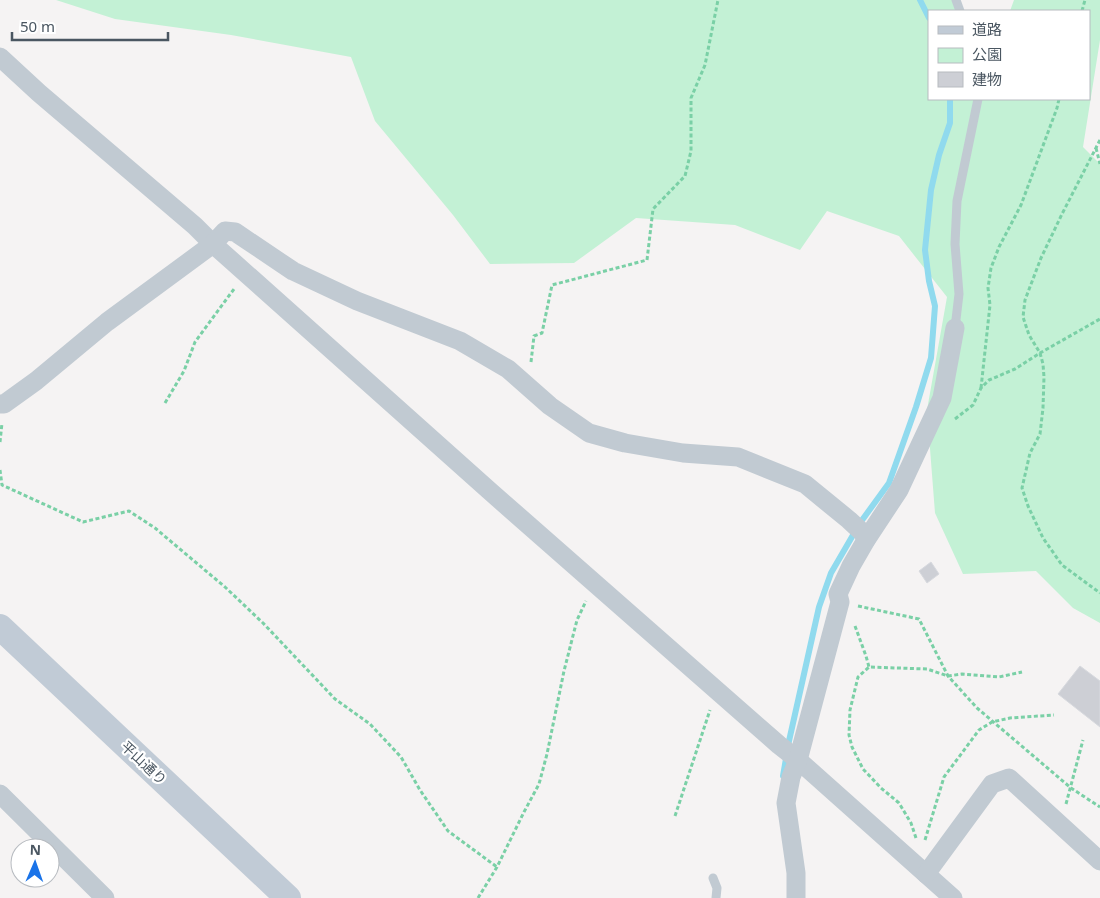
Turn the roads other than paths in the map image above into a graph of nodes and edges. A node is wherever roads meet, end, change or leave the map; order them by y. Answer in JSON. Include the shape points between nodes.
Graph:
{"nodes":[{"id":1,"x":0,"y":57,"type":"edge"},
{"id":2,"x":978,"y":100,"type":"edge"},
{"id":3,"x":213,"y":244,"type":"junction"},
{"id":4,"x":954,"y":328,"type":"joint"},
{"id":5,"x":0,"y":404,"type":"edge"},
{"id":6,"x":864,"y":536,"type":"junction"},
{"id":7,"x":0,"y":627,"type":"edge"},
{"id":8,"x":790,"y":753,"type":"junction"},
{"id":9,"x":0,"y":794,"type":"edge"},
{"id":10,"x":1100,"y":861,"type":"edge"},
{"id":11,"x":926,"y":874,"type":"junction"},
{"id":12,"x":713,"y":878,"type":"dead end"},
{"id":13,"x":103,"y":897,"type":"edge"},
{"id":14,"x":288,"y":898,"type":"edge"},
{"id":15,"x":716,"y":898,"type":"edge"},
{"id":16,"x":796,"y":898,"type":"edge"},
{"id":17,"x":953,"y":898,"type":"edge"}],
"edges":[{"from":1,"to":3,"type":"street"},
{"from":2,"to":4,"type":"lane","via":[[957,201],[955,244],[959,294]]},
{"from":3,"to":5,"type":"street","via":[[107,322],[36,381]]},
{"from":3,"to":6,"type":"street","via":[[225,231],[235,232],[293,272],[460,341],[508,369],[550,406],[589,433],[683,453],[738,457],[805,484]]},
{"from":3,"to":8,"type":"street"},
{"from":4,"to":6,"type":"street","via":[[942,398],[899,490]]},
{"from":6,"to":8,"type":"street","via":[[838,594],[840,602]]},
{"from":7,"to":14,"type":"main road","name":"平山通り"},
{"from":8,"to":11,"type":"street"},
{"from":8,"to":16,"type":"street","via":[[791,777],[786,803],[796,873]]},
{"from":9,"to":13,"type":"street"},
{"from":10,"to":11,"type":"street","via":[[1009,778],[992,784]]},
{"from":11,"to":17,"type":"street"},
{"from":12,"to":15,"type":"lane"}]}
